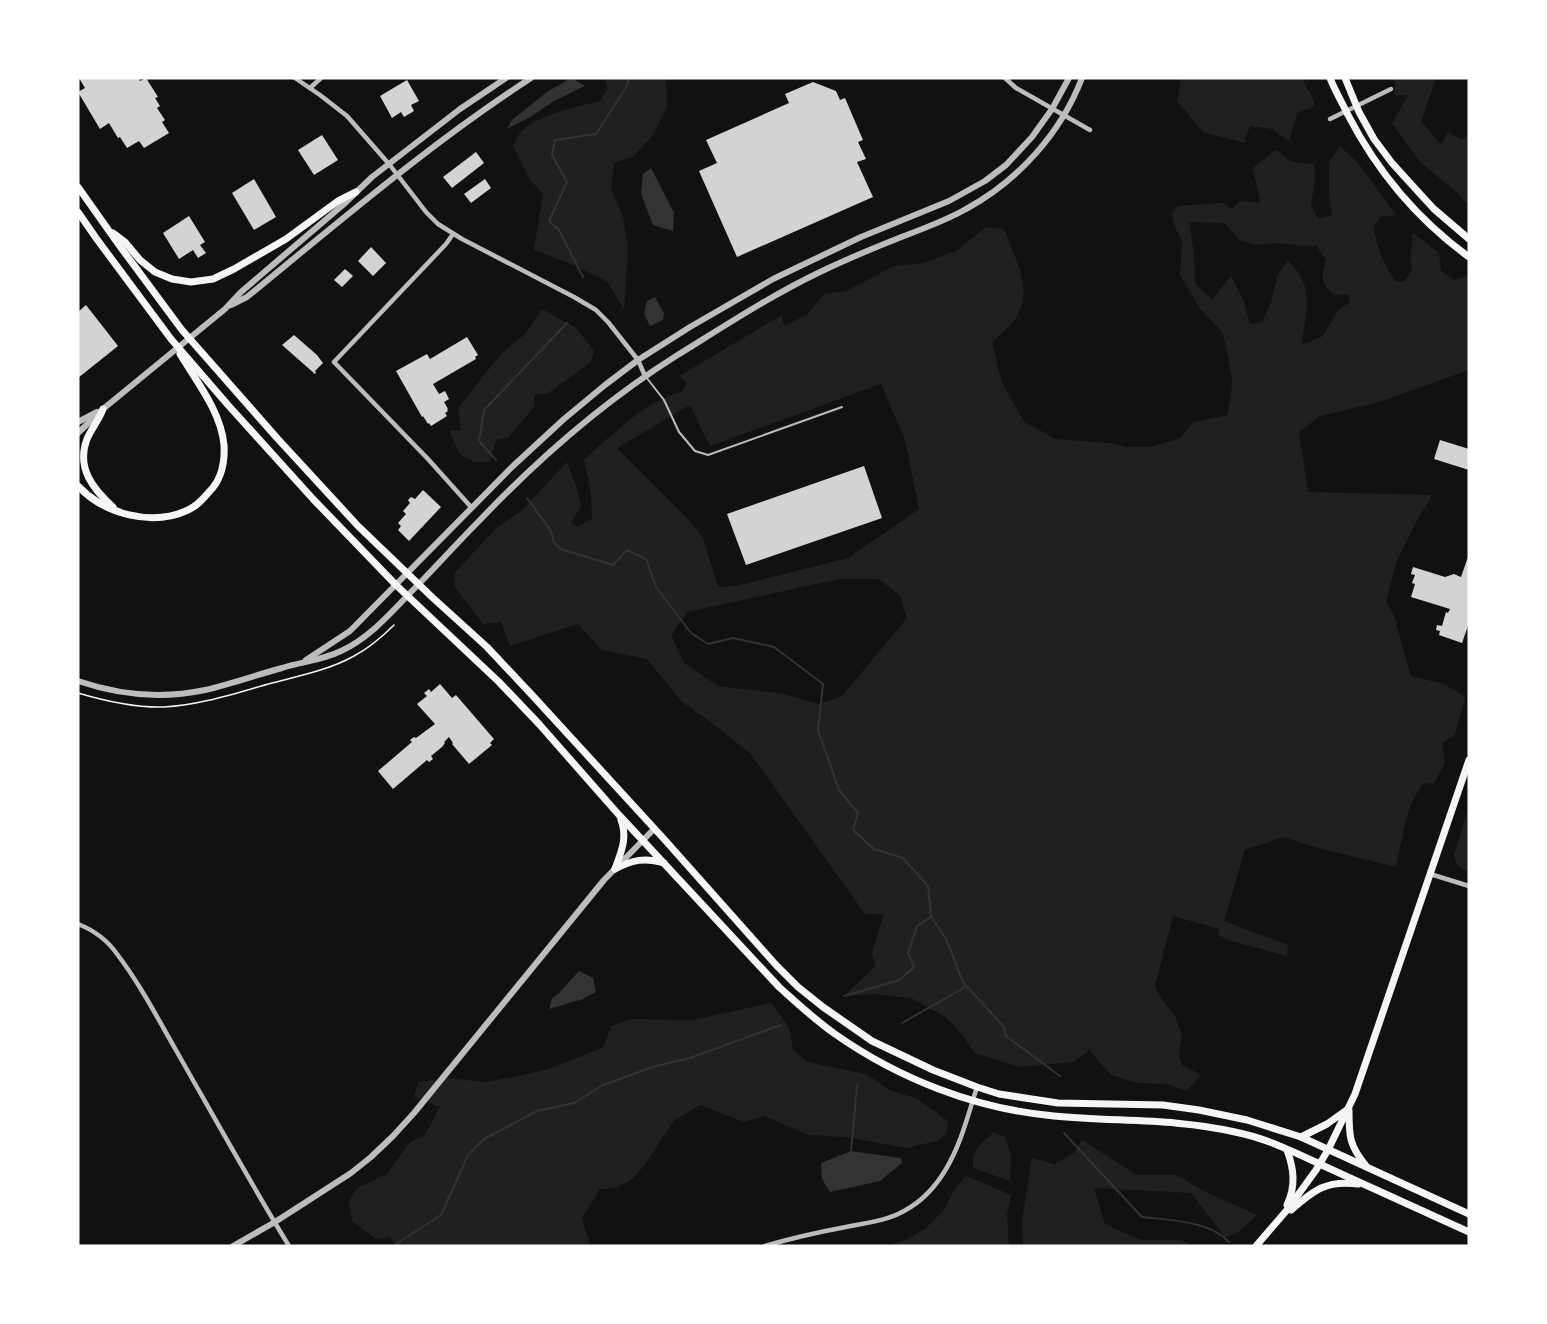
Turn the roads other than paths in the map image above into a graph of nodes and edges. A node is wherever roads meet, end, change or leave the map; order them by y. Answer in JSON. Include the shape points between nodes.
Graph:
{"nodes":[{"id":1,"x":295,"y":78,"type":"edge"},
{"id":2,"x":321,"y":78,"type":"edge"},
{"id":3,"x":506,"y":78,"type":"edge"},
{"id":4,"x":531,"y":78,"type":"edge"},
{"id":5,"x":1005,"y":78,"type":"edge"},
{"id":6,"x":1069,"y":78,"type":"edge"},
{"id":7,"x":1082,"y":78,"type":"edge"},
{"id":8,"x":1330,"y":78,"type":"edge"},
{"id":9,"x":1345,"y":78,"type":"edge"},
{"id":10,"x":310,"y":88,"type":"junction"},
{"id":11,"x":1391,"y":89,"type":"dead end"},
{"id":12,"x":1357,"y":107,"type":"junction"},
{"id":13,"x":1052,"y":109,"type":"junction"},
{"id":14,"x":1347,"y":112,"type":"junction"},
{"id":15,"x":1064,"y":116,"type":"junction"},
{"id":16,"x":1330,"y":119,"type":"dead end"},
{"id":17,"x":1090,"y":130,"type":"dead end"},
{"id":18,"x":389,"y":164,"type":"junction"},
{"id":19,"x":398,"y":175,"type":"junction"},
{"id":20,"x":78,"y":187,"type":"edge"},
{"id":21,"x":356,"y":192,"type":"junction"},
{"id":22,"x":78,"y":212,"type":"edge"},
{"id":23,"x":108,"y":230,"type":"junction"},
{"id":24,"x":453,"y":234,"type":"junction"},
{"id":25,"x":1469,"y":239,"type":"edge"},
{"id":26,"x":1469,"y":257,"type":"edge"},
{"id":27,"x":225,"y":309,"type":"junction"},
{"id":28,"x":184,"y":357,"type":"junction"},
{"id":29,"x":638,"y":360,"type":"junction"},
{"id":30,"x":645,"y":376,"type":"junction"},
{"id":31,"x":842,"y":407,"type":"dead end"},
{"id":32,"x":103,"y":409,"type":"junction"},
{"id":33,"x":78,"y":422,"type":"edge"},
{"id":34,"x":78,"y":433,"type":"edge"},
{"id":35,"x":78,"y":486,"type":"edge"},
{"id":36,"x":471,"y":507,"type":"junction"},
{"id":37,"x":117,"y":511,"type":"junction"},
{"id":38,"x":407,"y":574,"type":"junction"},
{"id":39,"x":396,"y":585,"type":"junction"},
{"id":40,"x":418,"y":585,"type":"junction"},
{"id":41,"x":408,"y":596,"type":"junction"},
{"id":42,"x":303,"y":662,"type":"junction"},
{"id":43,"x":78,"y":681,"type":"edge"},
{"id":44,"x":1469,"y":760,"type":"edge"},
{"id":45,"x":619,"y":815,"type":"junction"},
{"id":46,"x":654,"y":829,"type":"junction"},
{"id":47,"x":642,"y":840,"type":"junction"},
{"id":48,"x":664,"y":863,"type":"junction"},
{"id":49,"x":615,"y":869,"type":"junction"},
{"id":50,"x":1430,"y":874,"type":"junction"},
{"id":51,"x":1469,"y":886,"type":"edge"},
{"id":52,"x":78,"y":924,"type":"edge"},
{"id":53,"x":977,"y":1088,"type":"junction"},
{"id":54,"x":972,"y":1101,"type":"junction"},
{"id":55,"x":1349,"y":1107,"type":"junction"},
{"id":56,"x":1301,"y":1137,"type":"junction"},
{"id":57,"x":1287,"y":1150,"type":"junction"},
{"id":58,"x":1328,"y":1150,"type":"junction"},
{"id":59,"x":1320,"y":1163,"type":"junction"},
{"id":60,"x":1367,"y":1168,"type":"junction"},
{"id":61,"x":1364,"y":1184,"type":"junction"},
{"id":62,"x":1469,"y":1214,"type":"edge"},
{"id":63,"x":274,"y":1222,"type":"junction"},
{"id":64,"x":1277,"y":1222,"type":"junction"},
{"id":65,"x":1469,"y":1232,"type":"edge"},
{"id":66,"x":233,"y":1246,"type":"edge"},
{"id":67,"x":289,"y":1246,"type":"edge"},
{"id":68,"x":765,"y":1246,"type":"edge"},
{"id":69,"x":1256,"y":1246,"type":"edge"}],
"edges":[{"from":1,"to":10,"type":"street"},
{"from":2,"to":10,"type":"street"},
{"from":3,"to":18,"type":"street"},
{"from":4,"to":19,"type":"street"},
{"from":5,"to":13,"type":"street"},
{"from":6,"to":13,"type":"street"},
{"from":7,"to":15,"type":"street"},
{"from":8,"to":14,"type":"main road"},
{"from":9,"to":12,"type":"main road"},
{"from":10,"to":18,"type":"street","via":[[347,116]]},
{"from":11,"to":12,"type":"street"},
{"from":12,"to":14,"type":"street"},
{"from":12,"to":25,"type":"main road","via":[[1392,163],[1434,209]]},
{"from":13,"to":15,"type":"street"},
{"from":13,"to":29,"type":"street","via":[[1015,156],[973,189],[779,275]]},
{"from":14,"to":16,"type":"street"},
{"from":14,"to":26,"type":"main road","via":[[1396,190],[1435,230]]},
{"from":15,"to":17,"type":"street"},
{"from":15,"to":30,"type":"street","via":[[1011,178],[978,202],[796,284]]},
{"from":18,"to":19,"type":"street"},
{"from":18,"to":21,"type":"street"},
{"from":19,"to":24,"type":"street","via":[[426,212]]},
{"from":19,"to":27,"type":"street","via":[[247,297]]},
{"from":20,"to":23,"type":"main road"},
{"from":21,"to":23,"type":"main road","via":[[286,239],[213,279],[191,282],[155,272]]},
{"from":21,"to":27,"type":"street"},
{"from":22,"to":28,"type":"main road"},
{"from":23,"to":38,"type":"main road","via":[[182,330],[324,490]]},
{"from":24,"to":29,"type":"street","via":[[596,310]]},
{"from":24,"to":36,"type":"street","via":[[334,362]]},
{"from":27,"to":32,"type":"street"},
{"from":28,"to":37,"type":"main road","via":[[219,420],[224,448],[220,476],[189,510],[152,517]]},
{"from":28,"to":39,"type":"main road"},
{"from":29,"to":30,"type":"street"},
{"from":29,"to":36,"type":"street","via":[[574,410]]},
{"from":30,"to":31,"type":"lane","via":[[664,400],[679,432],[695,451],[708,455]]},
{"from":30,"to":40,"type":"street","via":[[529,471]]},
{"from":32,"to":33,"type":"street"},
{"from":32,"to":34,"type":"street"},
{"from":32,"to":37,"type":"main road","via":[[85,446],[84,458],[91,484]]},
{"from":35,"to":37,"type":"main road"},
{"from":36,"to":38,"type":"street"},
{"from":38,"to":39,"type":"street"},
{"from":38,"to":40,"type":"main road"},
{"from":39,"to":41,"type":"main road"},
{"from":39,"to":42,"type":"street","via":[[350,631]]},
{"from":40,"to":41,"type":"street"},
{"from":40,"to":46,"type":"main road","via":[[487,647]]},
{"from":41,"to":42,"type":"street","via":[[363,638],[344,650]]},
{"from":41,"to":45,"type":"main road","via":[[499,682]]},
{"from":42,"to":43,"type":"street","via":[[178,694],[112,691]]},
{"from":44,"to":50,"type":"main road"},
{"from":45,"to":47,"type":"main road"},
{"from":45,"to":49,"type":"main road","via":[[625,840]]},
{"from":46,"to":47,"type":"street"},
{"from":46,"to":53,"type":"main road","via":[[798,987],[872,1041]]},
{"from":47,"to":48,"type":"main road"},
{"from":47,"to":49,"type":"street"},
{"from":48,"to":49,"type":"main road","via":[[640,859]]},
{"from":48,"to":54,"type":"main road","via":[[779,987],[825,1026],[896,1070]]},
{"from":49,"to":63,"type":"street","via":[[393,1136],[351,1173]]},
{"from":50,"to":51,"type":"street"},
{"from":50,"to":55,"type":"main road"},
{"from":52,"to":63,"type":"street","via":[[117,954]]},
{"from":53,"to":54,"type":"street"},
{"from":53,"to":56,"type":"main road","via":[[1058,1103],[1163,1105],[1198,1110]]},
{"from":54,"to":57,"type":"main road","via":[[1053,1116],[1208,1126],[1260,1138]]},
{"from":54,"to":68,"type":"street","via":[[945,1170],[933,1188],[905,1211]]},
{"from":55,"to":56,"type":"main road"},
{"from":55,"to":58,"type":"main road"},
{"from":55,"to":60,"type":"main road","via":[[1349,1135],[1355,1153]]},
{"from":56,"to":58,"type":"main road"},
{"from":57,"to":59,"type":"main road"},
{"from":57,"to":64,"type":"main road","via":[[1294,1182],[1288,1204]]},
{"from":58,"to":59,"type":"main road"},
{"from":58,"to":60,"type":"main road"},
{"from":59,"to":61,"type":"main road"},
{"from":59,"to":64,"type":"main road"},
{"from":60,"to":62,"type":"main road"},
{"from":61,"to":64,"type":"main road","via":[[1348,1182],[1321,1187]]},
{"from":61,"to":65,"type":"main road"},
{"from":63,"to":66,"type":"street"},
{"from":63,"to":67,"type":"street"},
{"from":64,"to":69,"type":"main road"}]}
